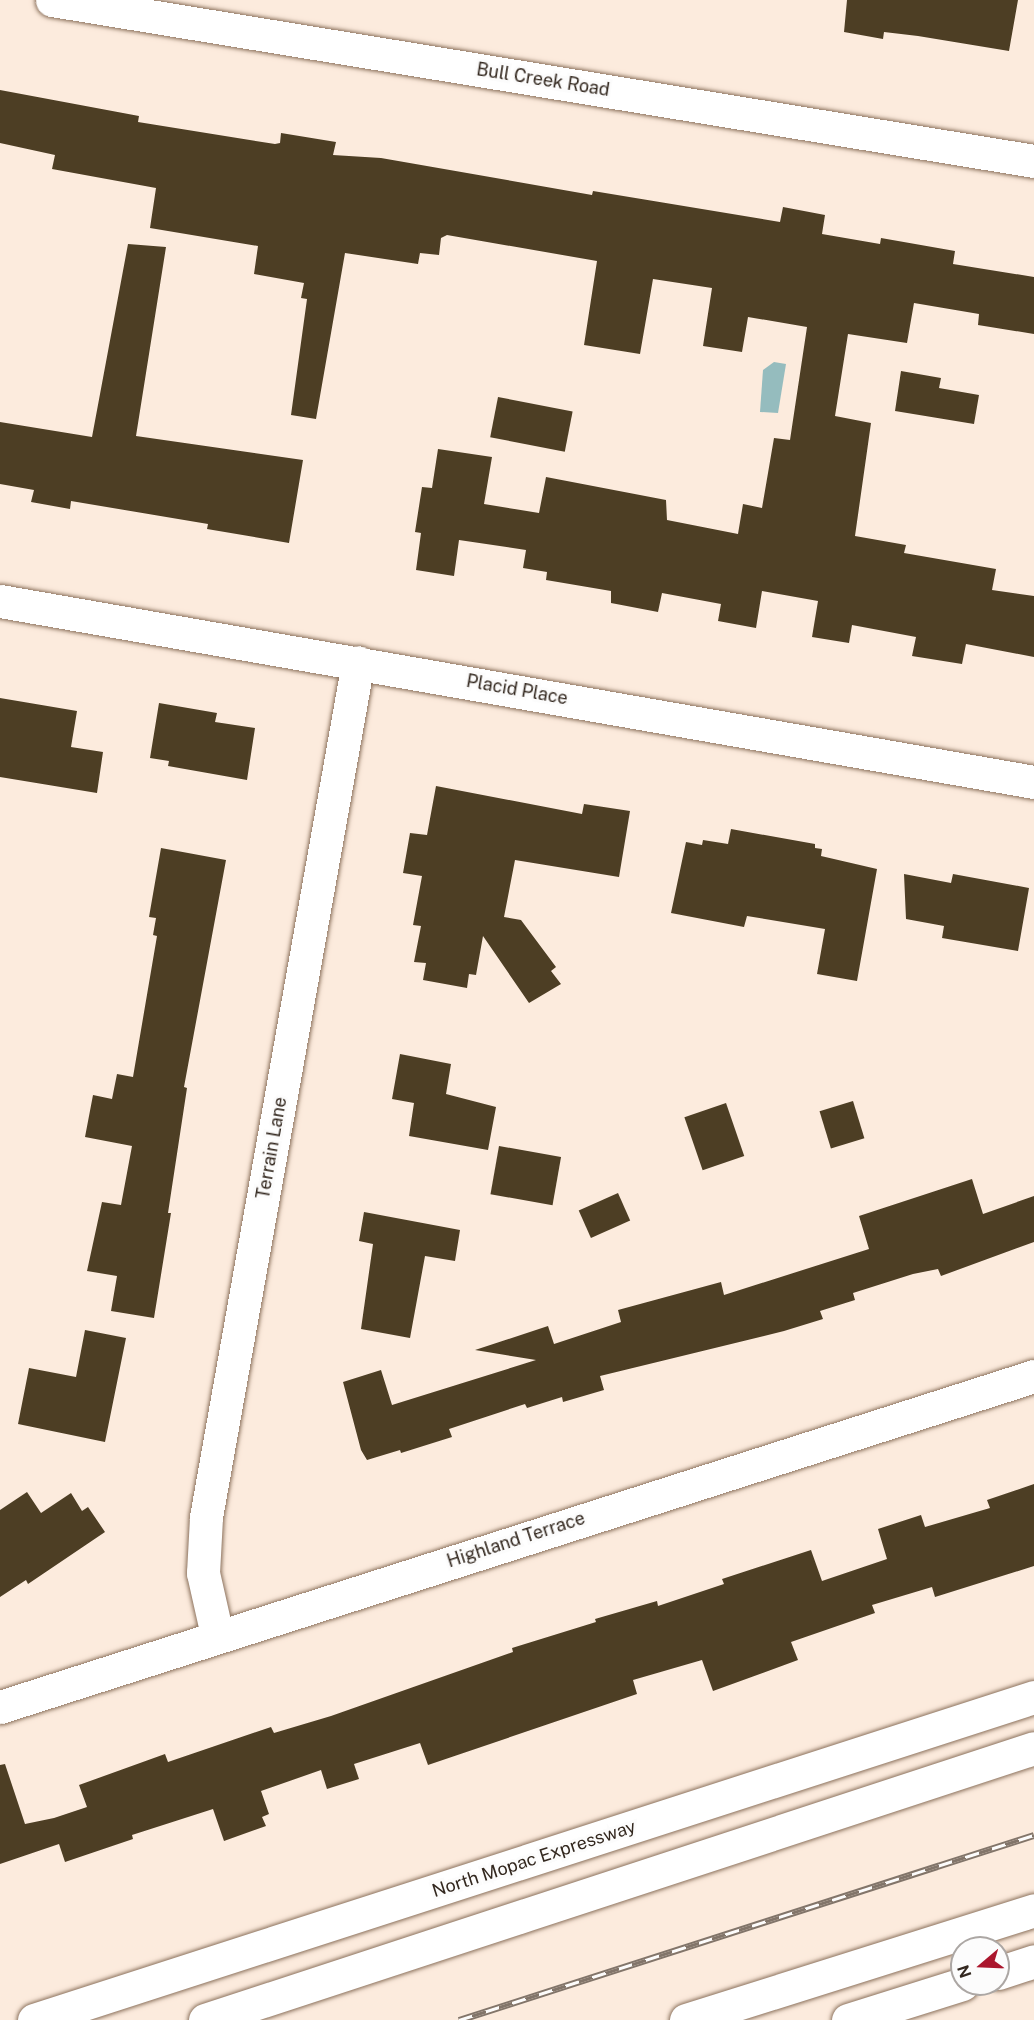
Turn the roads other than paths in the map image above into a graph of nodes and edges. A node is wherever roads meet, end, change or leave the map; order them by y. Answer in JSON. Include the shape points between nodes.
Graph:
{"nodes":[{"id":1,"x":51,"y":0,"type":"edge"},
{"id":2,"x":1034,"y":161,"type":"edge"},
{"id":3,"x":0,"y":601,"type":"edge"},
{"id":4,"x":358,"y":662,"type":"junction"},
{"id":5,"x":1034,"y":782,"type":"edge"},
{"id":6,"x":1034,"y":1376,"type":"edge"},
{"id":7,"x":217,"y":1635,"type":"junction"},
{"id":8,"x":1034,"y":1697,"type":"edge"},
{"id":9,"x":0,"y":1707,"type":"edge"},
{"id":10,"x":1034,"y":1748,"type":"edge"},
{"id":11,"x":1034,"y":1910,"type":"edge"},
{"id":12,"x":1034,"y":1961,"type":"edge"},
{"id":13,"x":1010,"y":1968,"type":"edge"},
{"id":14,"x":950,"y":1988,"type":"edge"},
{"id":15,"x":34,"y":2020,"type":"edge"},
{"id":16,"x":205,"y":2020,"type":"edge"},
{"id":17,"x":686,"y":2020,"type":"edge"},
{"id":18,"x":848,"y":2020,"type":"edge"}],
"edges":[{"from":1,"to":2,"type":"main road","name":"Bull Creek Road"},
{"from":3,"to":4,"type":"main road","name":"Placid Place"},
{"from":4,"to":5,"type":"main road","name":"Placid Place"},
{"from":4,"to":7,"type":"main road","name":"Terrain Lane","via":[[206,1517],[203,1573]]},
{"from":6,"to":7,"type":"main road","name":"Highland Terrace"},
{"from":7,"to":9,"type":"main road","name":"Highland Terrace"},
{"from":8,"to":15,"type":"main road","name":"North Mopac Expressway"},
{"from":10,"to":16,"type":"main road"},
{"from":11,"to":17,"type":"main road"},
{"from":12,"to":13,"type":"main road"},
{"from":14,"to":18,"type":"main road"}]}
